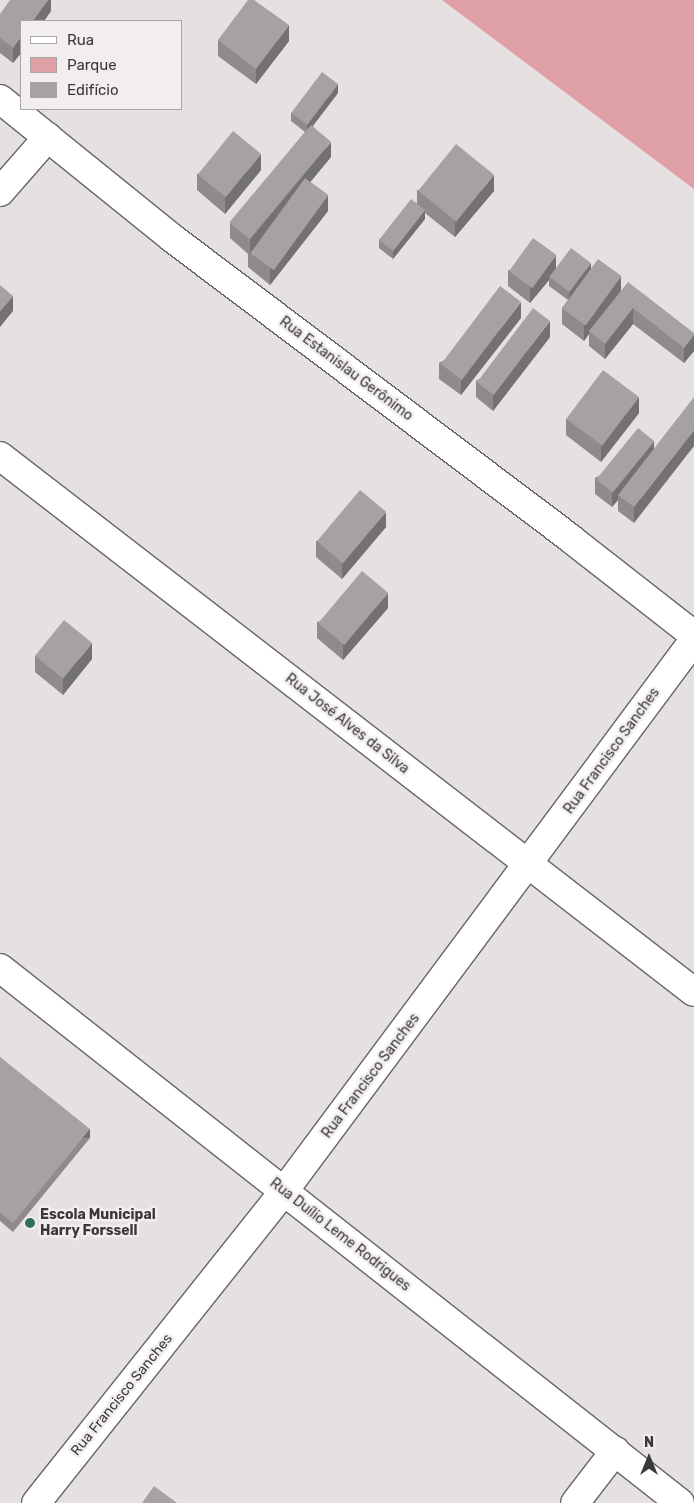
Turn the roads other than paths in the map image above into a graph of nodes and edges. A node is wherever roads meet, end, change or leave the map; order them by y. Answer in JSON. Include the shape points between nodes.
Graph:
{"nodes":[{"id":1,"x":0,"y":99,"type":"edge"},
{"id":2,"x":48,"y":137,"type":"junction"},
{"id":3,"x":0,"y":192,"type":"edge"},
{"id":4,"x":0,"y":456,"type":"edge"},
{"id":5,"x":694,"y":635,"type":"edge"},
{"id":6,"x":694,"y":640,"type":"edge"},
{"id":7,"x":529,"y":864,"type":"junction"},
{"id":8,"x":0,"y":968,"type":"edge"},
{"id":9,"x":694,"y":992,"type":"edge"},
{"id":10,"x":284,"y":1191,"type":"junction"},
{"id":11,"x":615,"y":1451,"type":"junction"},
{"id":12,"x":36,"y":1503,"type":"edge"},
{"id":13,"x":575,"y":1503,"type":"edge"},
{"id":14,"x":680,"y":1503,"type":"edge"}],
"edges":[{"from":1,"to":2,"type":"street","name":"Rua Estanislau Gerônimo"},
{"from":2,"to":3,"type":"street"},
{"from":2,"to":5,"type":"street","name":"Rua Estanislau Gerônimo","via":[[172,238]]},
{"from":4,"to":7,"type":"street","name":"Rua José Alves da Silva"},
{"from":6,"to":7,"type":"street","name":"Rua Francisco Sanches"},
{"from":7,"to":9,"type":"street","name":"Rua José Alves da Silva"},
{"from":7,"to":10,"type":"street","name":"Rua Francisco Sanches"},
{"from":8,"to":10,"type":"street","name":"Rua Duílio Leme Rodrigues"},
{"from":10,"to":11,"type":"street","name":"Rua Duílio Leme Rodrigues"},
{"from":10,"to":12,"type":"street","name":"Rua Francisco Sanches"},
{"from":11,"to":13,"type":"street"},
{"from":11,"to":14,"type":"street","name":"Rua Duílio Leme Rodrigues"}]}
